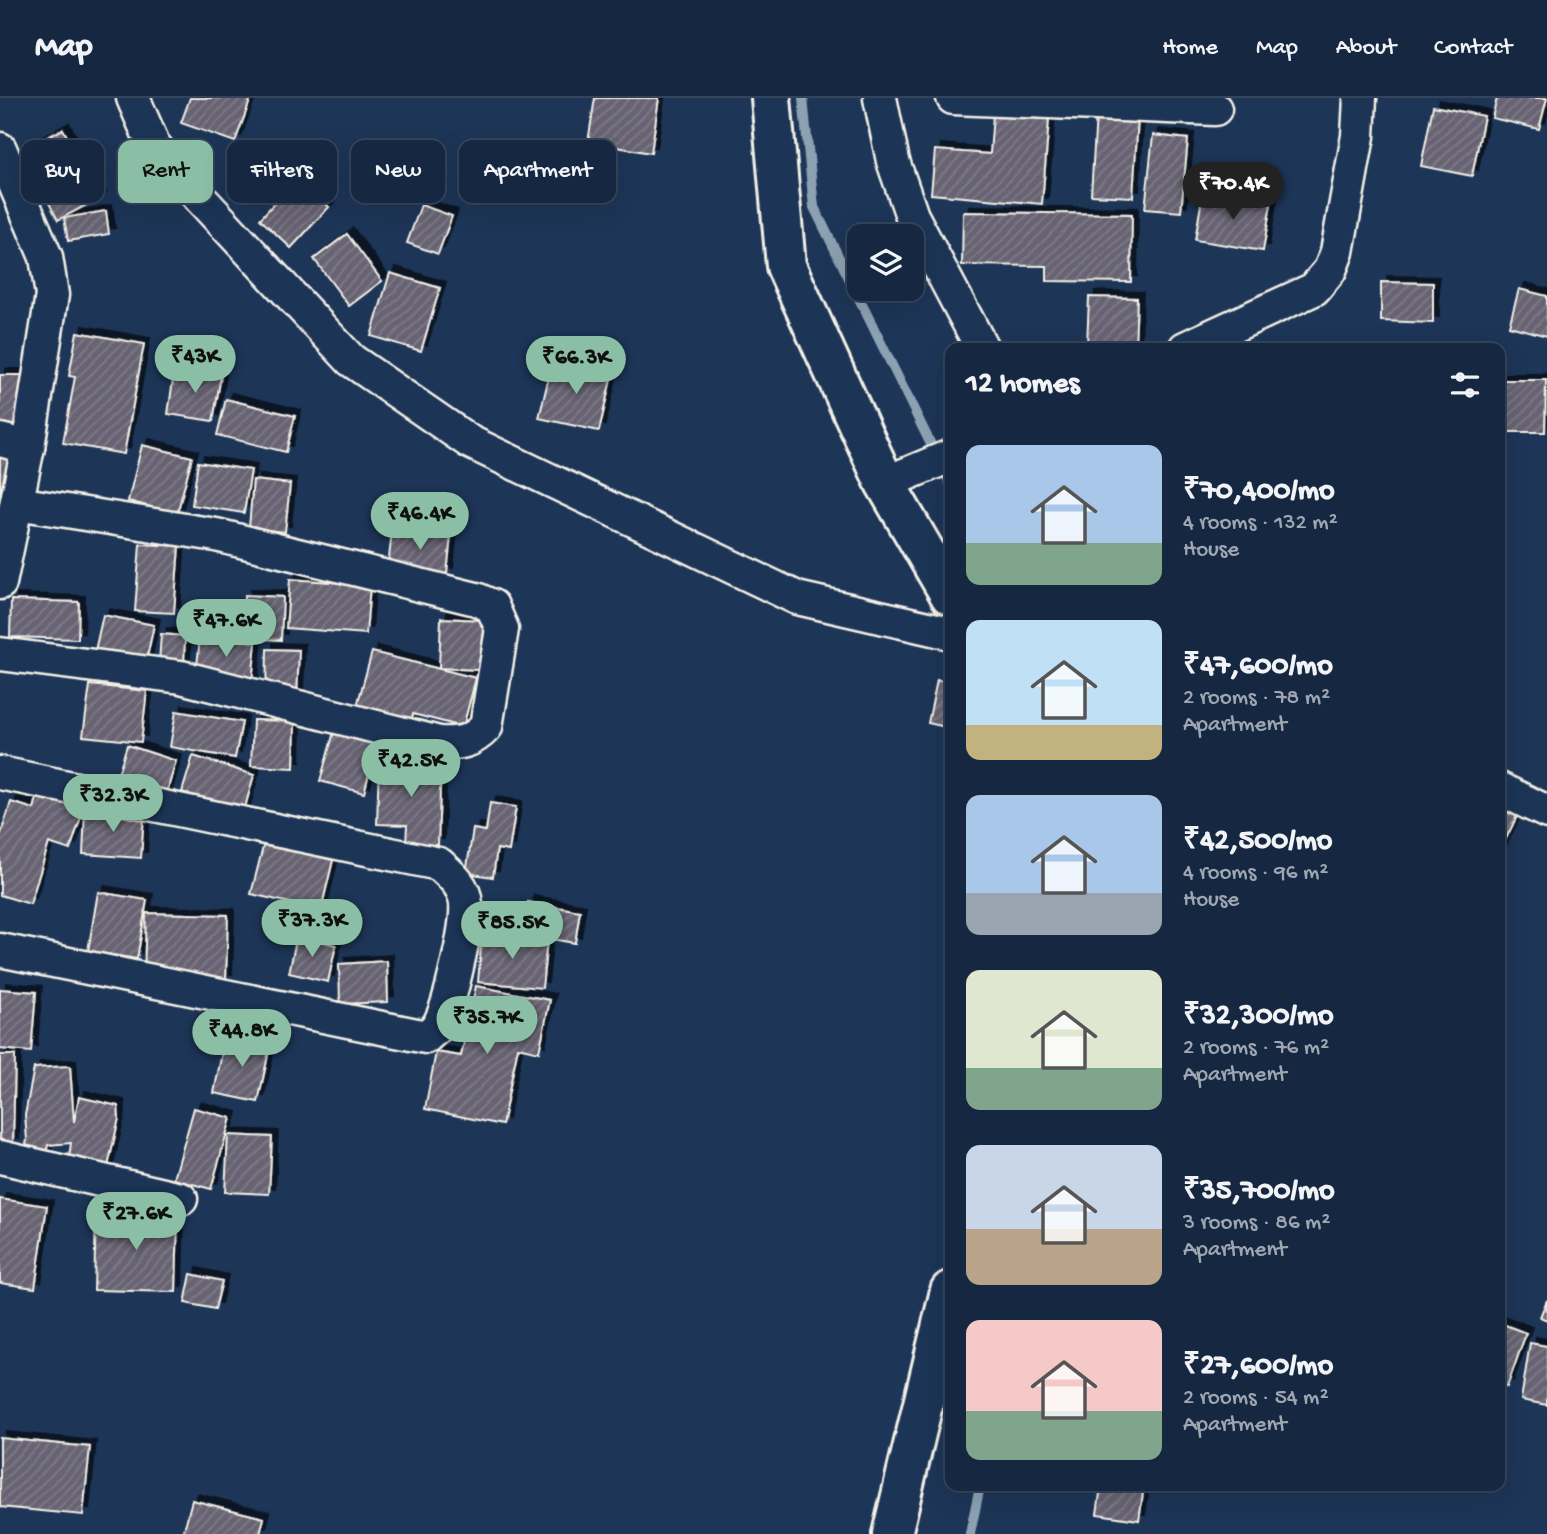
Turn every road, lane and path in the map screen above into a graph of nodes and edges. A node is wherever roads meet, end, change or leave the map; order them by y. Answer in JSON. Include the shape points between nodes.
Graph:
{"nodes":[{"id":1,"x":133,"y":98,"type":"edge"},
{"id":2,"x":771,"y":98,"type":"edge"},
{"id":3,"x":880,"y":98,"type":"edge"},
{"id":4,"x":953,"y":98,"type":"edge"},
{"id":5,"x":1360,"y":98,"type":"edge"},
{"id":6,"x":1215,"y":109,"type":"dead end"},
{"id":7,"x":0,"y":149,"type":"edge"},
{"id":8,"x":979,"y":343,"type":"edge"},
{"id":9,"x":1196,"y":343,"type":"edge"},
{"id":10,"x":14,"y":443,"type":"edge"},
{"id":11,"x":945,"y":458,"type":"edge"},
{"id":12,"x":886,"y":484,"type":"junction"},
{"id":13,"x":18,"y":502,"type":"junction"},
{"id":14,"x":0,"y":583,"type":"edge"},
{"id":15,"x":945,"y":587,"type":"edge"},
{"id":16,"x":945,"y":633,"type":"edge"},
{"id":17,"x":0,"y":654,"type":"edge"},
{"id":18,"x":0,"y":773,"type":"edge"},
{"id":19,"x":1505,"y":791,"type":"edge"},
{"id":20,"x":1547,"y":812,"type":"edge"},
{"id":21,"x":0,"y":950,"type":"edge"},
{"id":22,"x":0,"y":1157,"type":"edge"},
{"id":23,"x":181,"y":1199,"type":"dead end"},
{"id":24,"x":945,"y":1312,"type":"edge"},
{"id":25,"x":892,"y":1534,"type":"edge"}],
"edges":[{"from":1,"to":16,"type":"street","via":[[153,144],[173,169],[351,360],[470,442],[797,598]]},
{"from":2,"to":12,"type":"street","via":[[786,266]]},
{"from":3,"to":8,"type":"street","via":[[893,161],[912,216]]},
{"from":4,"to":6,"type":"street"},
{"from":5,"to":9,"type":"street","via":[[1358,136],[1331,270],[1305,294]]},
{"from":7,"to":10,"type":"street","via":[[39,238],[52,295]]},
{"from":10,"to":13,"type":"street"},
{"from":11,"to":12,"type":"street"},
{"from":12,"to":15,"type":"street"},
{"from":13,"to":14,"type":"street"},
{"from":13,"to":17,"type":"street","via":[[216,536],[476,599],[492,606],[502,629],[486,727],[460,744],[439,743],[181,677]]},
{"from":18,"to":21,"type":"street","via":[[439,864],[459,883],[466,903],[462,943],[442,1016],[426,1037]]},
{"from":19,"to":20,"type":"street"},
{"from":22,"to":23,"type":"street"},
{"from":24,"to":25,"type":"street"}]}
